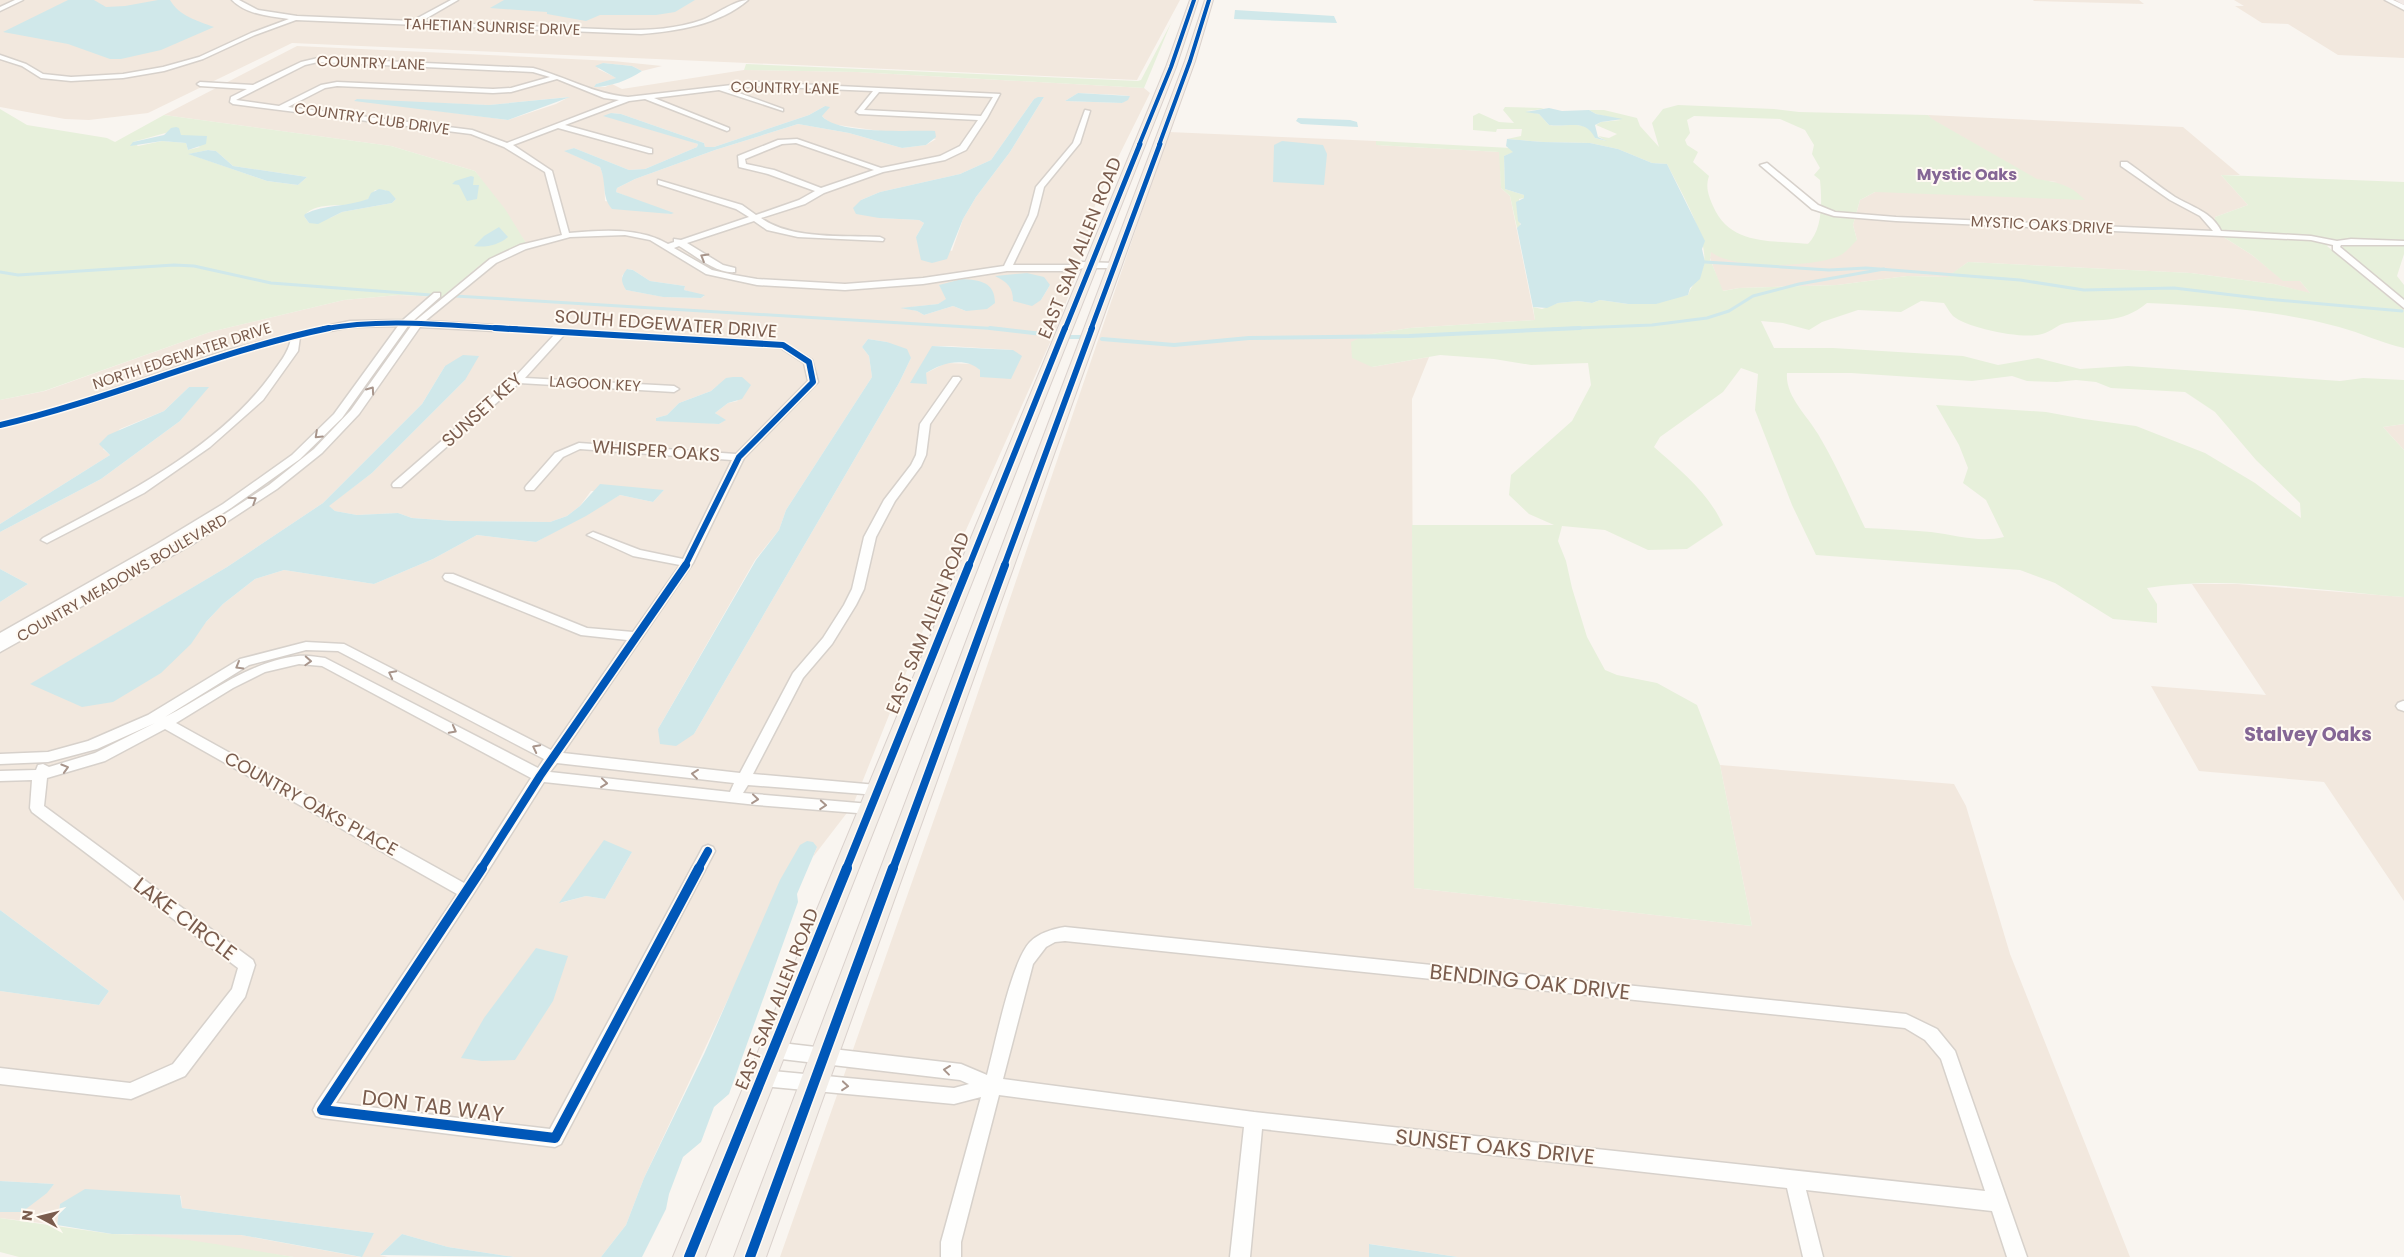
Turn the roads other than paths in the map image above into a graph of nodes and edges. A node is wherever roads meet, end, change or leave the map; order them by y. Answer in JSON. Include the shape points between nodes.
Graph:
{"nodes":[{"id":1,"x":20,"y":0,"type":"edge"},
{"id":2,"x":235,"y":0,"type":"edge"},
{"id":3,"x":455,"y":0,"type":"edge"},
{"id":4,"x":746,"y":0,"type":"edge"},
{"id":5,"x":1194,"y":0,"type":"edge"},
{"id":6,"x":1209,"y":0,"type":"edge"},
{"id":7,"x":2388,"y":0,"type":"edge"},
{"id":8,"x":2400,"y":0,"type":"edge"},
{"id":9,"x":2404,"y":2,"type":"edge"},
{"id":10,"x":2404,"y":8,"type":"edge"},
{"id":11,"x":0,"y":9,"type":"edge"},
{"id":12,"x":297,"y":18,"type":"junction"},
{"id":13,"x":413,"y":23,"type":"junction"},
{"id":14,"x":0,"y":57,"type":"edge"},
{"id":15,"x":557,"y":77,"type":"junction"},
{"id":16,"x":200,"y":84,"type":"dead end"},
{"id":17,"x":254,"y":87,"type":"junction"},
{"id":18,"x":716,"y":88,"type":"junction"},
{"id":19,"x":877,"y":90,"type":"junction"},
{"id":20,"x":648,"y":98,"type":"junction"},
{"id":21,"x":628,"y":100,"type":"junction"},
{"id":22,"x":282,"y":108,"type":"junction"},
{"id":23,"x":782,"y":110,"type":"dead end"},
{"id":24,"x":1087,"y":111,"type":"dead end"},
{"id":25,"x":984,"y":118,"type":"junction"},
{"id":26,"x":558,"y":126,"type":"junction"},
{"id":27,"x":727,"y":129,"type":"dead end"},
{"id":28,"x":507,"y":145,"type":"junction"},
{"id":29,"x":649,"y":152,"type":"dead end"},
{"id":30,"x":2124,"y":164,"type":"dead end"},
{"id":31,"x":1764,"y":165,"type":"dead end"},
{"id":32,"x":881,"y":170,"type":"junction"},
{"id":33,"x":661,"y":182,"type":"dead end"},
{"id":34,"x":821,"y":191,"type":"junction"},
{"id":35,"x":755,"y":217,"type":"junction"},
{"id":36,"x":565,"y":234,"type":"junction"},
{"id":37,"x":2218,"y":234,"type":"junction"},
{"id":38,"x":880,"y":239,"type":"dead end"},
{"id":39,"x":681,"y":243,"type":"junction"},
{"id":40,"x":2404,"y":243,"type":"edge"},
{"id":41,"x":2336,"y":246,"type":"junction"},
{"id":42,"x":668,"y":247,"type":"junction"},
{"id":43,"x":488,"y":261,"type":"junction"},
{"id":44,"x":1008,"y":264,"type":"junction"},
{"id":45,"x":1086,"y":265,"type":"junction"},
{"id":46,"x":1114,"y":266,"type":"junction"},
{"id":47,"x":803,"y":281,"type":"junction"},
{"id":48,"x":452,"y":282,"type":"junction"},
{"id":49,"x":465,"y":282,"type":"junction"},
{"id":50,"x":2404,"y":305,"type":"edge"},
{"id":51,"x":405,"y":323,"type":"junction"},
{"id":52,"x":418,"y":323,"type":"junction"},
{"id":53,"x":563,"y":332,"type":"junction"},
{"id":54,"x":296,"y":335,"type":"junction"},
{"id":55,"x":517,"y":380,"type":"junction"},
{"id":56,"x":956,"y":380,"type":"dead end"},
{"id":57,"x":674,"y":389,"type":"dead end"},
{"id":58,"x":0,"y":425,"type":"edge"},
{"id":59,"x":739,"y":457,"type":"junction"},
{"id":60,"x":293,"y":459,"type":"junction"},
{"id":61,"x":308,"y":460,"type":"junction"},
{"id":62,"x":397,"y":485,"type":"dead end"},
{"id":63,"x":530,"y":488,"type":"dead end"},
{"id":64,"x":593,"y":535,"type":"dead end"},
{"id":65,"x":47,"y":540,"type":"dead end"},
{"id":66,"x":687,"y":563,"type":"junction"},
{"id":67,"x":449,"y":577,"type":"dead end"},
{"id":68,"x":637,"y":637,"type":"junction"},
{"id":69,"x":0,"y":638,"type":"edge"},
{"id":70,"x":0,"y":648,"type":"edge"},
{"id":71,"x":277,"y":659,"type":"junction"},
{"id":72,"x":160,"y":720,"type":"junction"},
{"id":73,"x":48,"y":757,"type":"junction"},
{"id":74,"x":553,"y":757,"type":"junction"},
{"id":75,"x":0,"y":759,"type":"edge"},
{"id":76,"x":40,"y":775,"type":"junction"},
{"id":77,"x":0,"y":776,"type":"edge"},
{"id":78,"x":540,"y":776,"type":"junction"},
{"id":79,"x":744,"y":780,"type":"junction"},
{"id":80,"x":784,"y":784,"type":"junction"},
{"id":81,"x":734,"y":797,"type":"junction"},
{"id":82,"x":874,"y":800,"type":"junction"},
{"id":83,"x":776,"y":801,"type":"junction"},
{"id":84,"x":708,"y":851,"type":"dead end"},
{"id":85,"x":467,"y":892,"type":"junction"},
{"id":86,"x":773,"y":1050,"type":"junction"},
{"id":87,"x":825,"y":1056,"type":"junction"},
{"id":88,"x":0,"y":1076,"type":"edge"},
{"id":89,"x":761,"y":1078,"type":"junction"},
{"id":90,"x":815,"y":1083,"type":"junction"},
{"id":91,"x":993,"y":1086,"type":"junction"},
{"id":92,"x":1254,"y":1120,"type":"junction"},
{"id":93,"x":1795,"y":1181,"type":"junction"},
{"id":94,"x":1998,"y":1202,"type":"junction"},
{"id":95,"x":689,"y":1257,"type":"edge"},
{"id":96,"x":750,"y":1257,"type":"edge"},
{"id":97,"x":951,"y":1257,"type":"edge"},
{"id":98,"x":1240,"y":1257,"type":"edge"},
{"id":99,"x":1812,"y":1257,"type":"edge"},
{"id":100,"x":2017,"y":1257,"type":"edge"}],
"edges":[{"from":1,"to":11,"type":"street"},
{"from":2,"to":12,"type":"street","name":"TAHETIAN SUNRISE DRIVE","via":[[252,9]]},
{"from":3,"to":13,"type":"street"},
{"from":4,"to":13,"type":"street","name":"TAHETIAN SUNRISE DRIVE","via":[[712,20],[654,31]]},
{"from":5,"to":45,"type":"main road","name":"EAST SAM ALLEN ROAD","via":[[1170,67]]},
{"from":6,"to":46,"type":"main road","via":[[1190,61]]},
{"from":7,"to":10,"type":"street"},
{"from":8,"to":9,"type":"highway"},
{"from":12,"to":13,"type":"street","name":"TAHETIAN SUNRISE DRIVE"},
{"from":12,"to":14,"type":"street","via":[[200,58],[123,76],[71,79],[41,76],[24,65]]},
{"from":15,"to":17,"type":"street","name":"COUNTRY LANE","via":[[532,70],[318,60],[303,62]]},
{"from":15,"to":21,"type":"street","name":"COUNTRY LANE","via":[[606,97]]},
{"from":15,"to":22,"type":"street","name":"COUNTRY CLUB DRIVE","via":[[512,90],[493,91],[337,84],[323,86]]},
{"from":16,"to":17,"type":"street"},
{"from":17,"to":22,"type":"street","name":"COUNTRY LANE","via":[[233,98],[233,102]]},
{"from":18,"to":19,"type":"street","name":"COUNTRY LANE","via":[[758,84]]},
{"from":18,"to":20,"type":"street","name":"COUNTRY LANE"},
{"from":18,"to":23,"type":"street"},
{"from":19,"to":25,"type":"street","name":"COUNTRY LANE","via":[[998,95]]},
{"from":19,"to":25,"type":"street","via":[[859,112]]},
{"from":20,"to":21,"type":"street","name":"COUNTRY LANE"},
{"from":20,"to":27,"type":"street"},
{"from":21,"to":26,"type":"street"},
{"from":22,"to":28,"type":"street","name":"COUNTRY CLUB DRIVE","via":[[472,132]]},
{"from":24,"to":44,"type":"street","via":[[1076,143],[1040,187],[1033,215]]},
{"from":25,"to":32,"type":"street","name":"COUNTRY LANE","via":[[963,148],[942,158]]},
{"from":26,"to":28,"type":"street"},
{"from":26,"to":29,"type":"street"},
{"from":28,"to":36,"type":"street","name":"COUNTRY CLUB DRIVE","via":[[548,171]]},
{"from":30,"to":37,"type":"street","via":[[2167,195],[2207,217],[2216,226]]},
{"from":31,"to":37,"type":"street","name":"MYSTIC OAKS DRIVE","via":[[1815,207],[1834,214]]},
{"from":32,"to":34,"type":"street","name":"COUNTRY LANE"},
{"from":32,"to":34,"type":"street","via":[[797,141],[781,142],[741,158],[742,165]]},
{"from":33,"to":35,"type":"street","via":[[739,207]]},
{"from":34,"to":35,"type":"street","name":"COUNTRY LANE","via":[[802,202]]},
{"from":35,"to":38,"type":"street","via":[[770,228],[798,235]]},
{"from":35,"to":39,"type":"street","name":"COUNTRY LANE"},
{"from":36,"to":39,"type":"street","name":"COUNTRY MEADOWS BOULEVARD","via":[[599,227],[638,229]]},
{"from":36,"to":42,"type":"street","name":"COUNTRY MEADOWS BOULEVARD","via":[[624,233],[652,238]]},
{"from":36,"to":43,"type":"street","name":"COUNTRY MEADOWS BOULEVARD","via":[[542,239]]},
{"from":37,"to":41,"type":"street","name":"MYSTIC OAKS DRIVE","via":[[2311,238]]},
{"from":39,"to":42,"type":"street","name":"COUNTRY LANE"},
{"from":47,"to":39,"type":"street","name":"COUNTRY MEADOWS BOULEVARD","one_way":true,"via":[[751,275],[720,267]]},
{"from":40,"to":41,"type":"street","via":[[2351,241]]},
{"from":41,"to":50,"type":"street"},
{"from":42,"to":47,"type":"street","name":"COUNTRY MEADOWS BOULEVARD","via":[[709,272],[757,282]]},
{"from":43,"to":48,"type":"street","name":"COUNTRY MEADOWS BOULEVARD"},
{"from":43,"to":49,"type":"street","name":"COUNTRY MEADOWS BOULEVARD"},
{"from":44,"to":45,"type":"street","name":"COUNTRY MEADOWS BOULEVARD","via":[[1074,268]]},
{"from":44,"to":47,"type":"street","name":"COUNTRY MEADOWS BOULEVARD","via":[[869,286]]},
{"from":45,"to":46,"type":"street","name":"COUNTRY MEADOWS BOULEVARD"},
{"from":45,"to":82,"type":"main road","name":"EAST SAM ALLEN ROAD"},
{"from":46,"to":87,"type":"main road"},
{"from":48,"to":49,"type":"street"},
{"from":48,"to":51,"type":"street","name":"COUNTRY MEADOWS BOULEVARD"},
{"from":49,"to":52,"type":"street","name":"COUNTRY MEADOWS BOULEVARD"},
{"from":51,"to":52,"type":"street","name":"SOUTH EDGEWATER DRIVE"},
{"from":51,"to":54,"type":"street","name":"NORTH EDGEWATER DRIVE","via":[[350,324]]},
{"from":51,"to":60,"type":"street","name":"COUNTRY MEADOWS BOULEVARD","one_way":true,"via":[[338,416]]},
{"from":52,"to":53,"type":"street","name":"SOUTH EDGEWATER DRIVE"},
{"from":61,"to":52,"type":"street","name":"COUNTRY MEADOWS BOULEVARD","one_way":true,"via":[[355,412]]},
{"from":53,"to":55,"type":"street","name":"SUNSET KEY"},
{"from":53,"to":59,"type":"street","name":"SOUTH EDGEWATER DRIVE","via":[[782,345],[809,362],[813,382]]},
{"from":54,"to":58,"type":"street","name":"NORTH EDGEWATER DRIVE","via":[[228,352],[51,413]]},
{"from":54,"to":65,"type":"street","via":[[293,351],[259,398],[206,445],[140,491]]},
{"from":55,"to":57,"type":"street","name":"LAGOON KEY"},
{"from":55,"to":62,"type":"street","name":"SUNSET KEY"},
{"from":56,"to":79,"type":"street","via":[[925,424],[921,455],[916,466],[890,500],[870,537],[858,588],[850,606],[828,641],[798,676]]},
{"from":59,"to":63,"type":"street","name":"WHISPER OAKS","via":[[578,446],[559,456]]},
{"from":59,"to":66,"type":"street","name":"SOUTH EDGEWATER DRIVE"},
{"from":60,"to":61,"type":"street"},
{"from":60,"to":69,"type":"street","name":"COUNTRY MEADOWS BOULEVARD","via":[[194,527]]},
{"from":70,"to":61,"type":"street","name":"COUNTRY MEADOWS BOULEVARD","one_way":true,"via":[[189,542]]},
{"from":64,"to":66,"type":"street","via":[[637,554]]},
{"from":66,"to":68,"type":"street","name":"SOUTH EDGEWATER DRIVE"},
{"from":67,"to":68,"type":"street","via":[[585,632]]},
{"from":68,"to":74,"type":"street","name":"SOUTH EDGEWATER DRIVE"},
{"from":71,"to":72,"type":"street"},
{"from":74,"to":71,"type":"street","one_way":true,"via":[[340,647],[306,646]]},
{"from":71,"to":78,"type":"street","one_way":true,"via":[[325,662]]},
{"from":72,"to":73,"type":"street"},
{"from":76,"to":72,"type":"street","one_way":true,"via":[[100,757]]},
{"from":72,"to":85,"type":"street","name":"COUNTRY OAKS PLACE"},
{"from":73,"to":75,"type":"street"},
{"from":73,"to":76,"type":"street","name":"LAKE CIRCLE"},
{"from":74,"to":78,"type":"street","name":"SOUTH EDGEWATER DRIVE"},
{"from":79,"to":74,"type":"street","one_way":true},
{"from":76,"to":77,"type":"street"},
{"from":76,"to":88,"type":"street","name":"LAKE CIRCLE","via":[[37,808],[247,965],[239,992],[179,1070],[131,1091]]},
{"from":78,"to":81,"type":"street","one_way":true},
{"from":78,"to":85,"type":"street","name":"DON TAB WAY"},
{"from":79,"to":80,"type":"street"},
{"from":79,"to":81,"type":"street"},
{"from":80,"to":82,"type":"street"},
{"from":80,"to":83,"type":"street"},
{"from":81,"to":83,"type":"street","one_way":true},
{"from":83,"to":82,"type":"street","one_way":true},
{"from":82,"to":86,"type":"main road","name":"EAST SAM ALLEN ROAD"},
{"from":84,"to":85,"type":"street","name":"DON TAB WAY","via":[[555,1138],[322,1110]]},
{"from":86,"to":87,"type":"street","name":"SUNSET OAKS DRIVE"},
{"from":86,"to":89,"type":"main road","name":"EAST SAM ALLEN ROAD"},
{"from":87,"to":90,"type":"main road"},
{"from":91,"to":87,"type":"street","name":"SUNSET OAKS DRIVE","one_way":true,"via":[[960,1072]]},
{"from":89,"to":90,"type":"street","name":"SUNSET OAKS DRIVE"},
{"from":89,"to":95,"type":"main road","name":"EAST SAM ALLEN ROAD"},
{"from":90,"to":91,"type":"street","name":"SUNSET OAKS DRIVE","one_way":true,"via":[[954,1096]]},
{"from":90,"to":96,"type":"main road"},
{"from":91,"to":92,"type":"street","name":"SUNSET OAKS DRIVE"},
{"from":91,"to":94,"type":"street","name":"BENDING OAK DRIVE","via":[[1025,963],[1036,944],[1056,934],[1898,1020],[1928,1031],[1944,1046]]},
{"from":91,"to":97,"type":"street","name":"BENDING OAK DRIVE","via":[[951,1242]]},
{"from":92,"to":93,"type":"street","name":"SUNSET OAKS DRIVE"},
{"from":92,"to":98,"type":"street"},
{"from":93,"to":94,"type":"street","name":"SUNSET OAKS DRIVE"},
{"from":93,"to":99,"type":"street"},
{"from":94,"to":100,"type":"street","name":"BENDING OAK DRIVE"}]}
